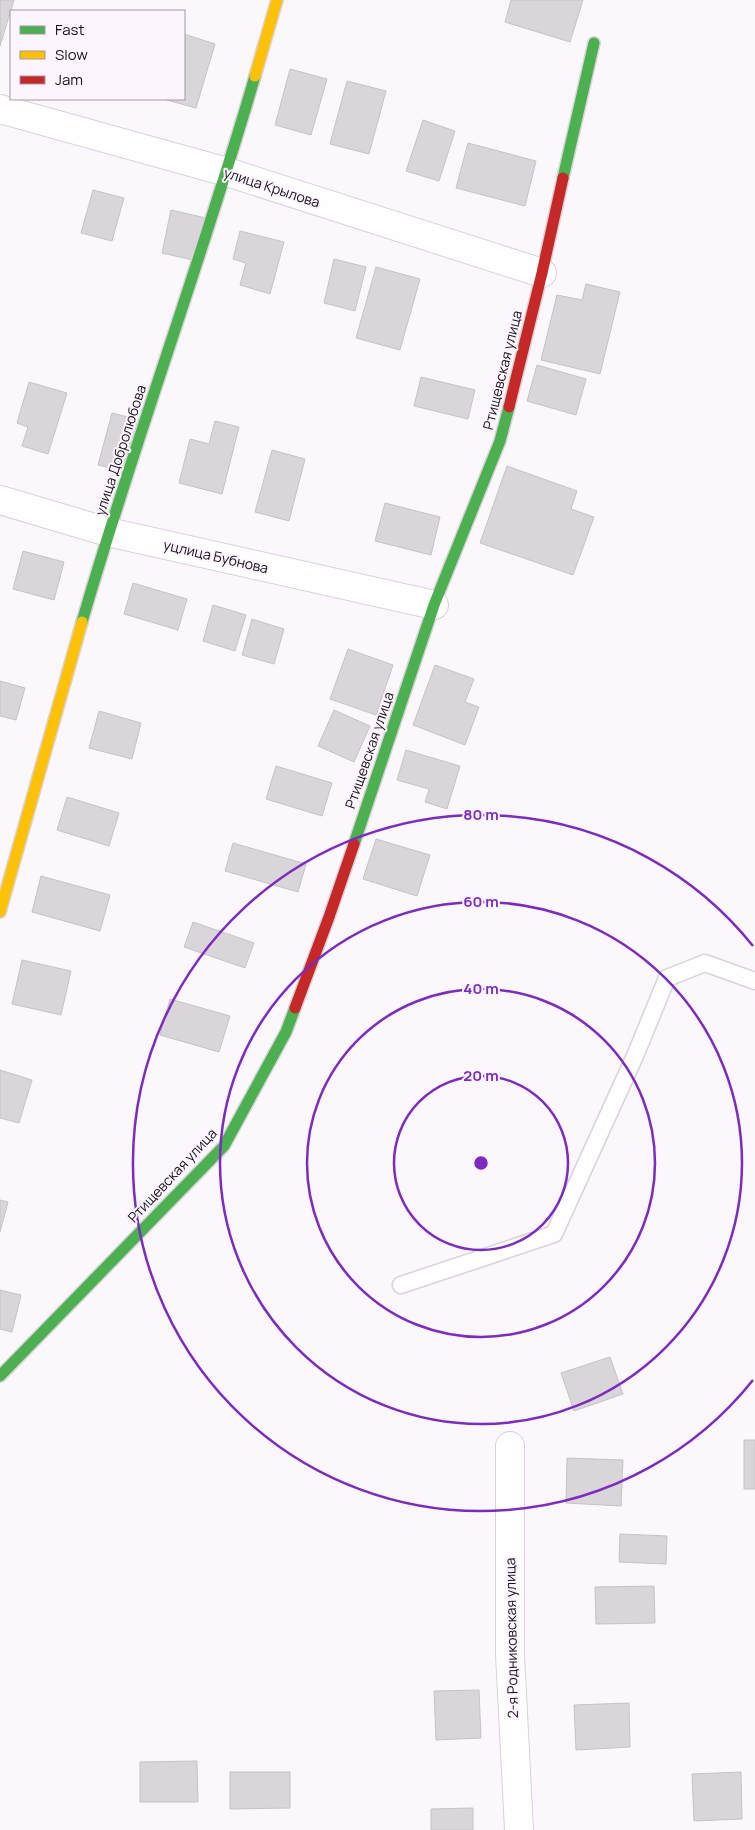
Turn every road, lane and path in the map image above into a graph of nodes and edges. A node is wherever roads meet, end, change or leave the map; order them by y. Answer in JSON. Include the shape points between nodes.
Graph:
{"nodes":[{"id":1,"x":276,"y":0,"type":"edge"},
{"id":2,"x":594,"y":44,"type":"dead end"},
{"id":3,"x":0,"y":109,"type":"edge"},
{"id":4,"x":227,"y":172,"type":"junction"},
{"id":5,"x":542,"y":273,"type":"junction"},
{"id":6,"x":0,"y":500,"type":"edge"},
{"id":7,"x":108,"y":532,"type":"junction"},
{"id":8,"x":434,"y":605,"type":"junction"},
{"id":9,"x":0,"y":912,"type":"edge"},
{"id":10,"x":755,"y":981,"type":"edge"},
{"id":11,"x":402,"y":1285,"type":"dead end"},
{"id":12,"x":0,"y":1376,"type":"edge"},
{"id":13,"x":510,"y":1446,"type":"dead end"},
{"id":14,"x":518,"y":1830,"type":"edge"}],
"edges":[{"from":1,"to":4,"type":"street","name":"улица Добролюбова"},
{"from":2,"to":5,"type":"street","name":"Ртищевская улица"},
{"from":3,"to":4,"type":"street","name":"улица Крылова"},
{"from":4,"to":5,"type":"street","name":"улица Крылова"},
{"from":4,"to":7,"type":"street","name":"улица Добролюбова"},
{"from":5,"to":8,"type":"street","name":"Ртищевская улица","via":[[500,441]]},
{"from":6,"to":7,"type":"street","name":"уцлица Бубнова"},
{"from":7,"to":8,"type":"street","name":"уцлица Бубнова"},
{"from":7,"to":9,"type":"street","name":"улица Добролюбова"},
{"from":8,"to":12,"type":"street","name":"Ртищевская улица","via":[[329,917],[286,1032],[224,1146]]},
{"from":10,"to":11,"type":"lane","via":[[705,963],[668,978],[554,1234]]},
{"from":13,"to":14,"type":"street","name":"2-я Родниковская улица","via":[[510,1654]]}]}
